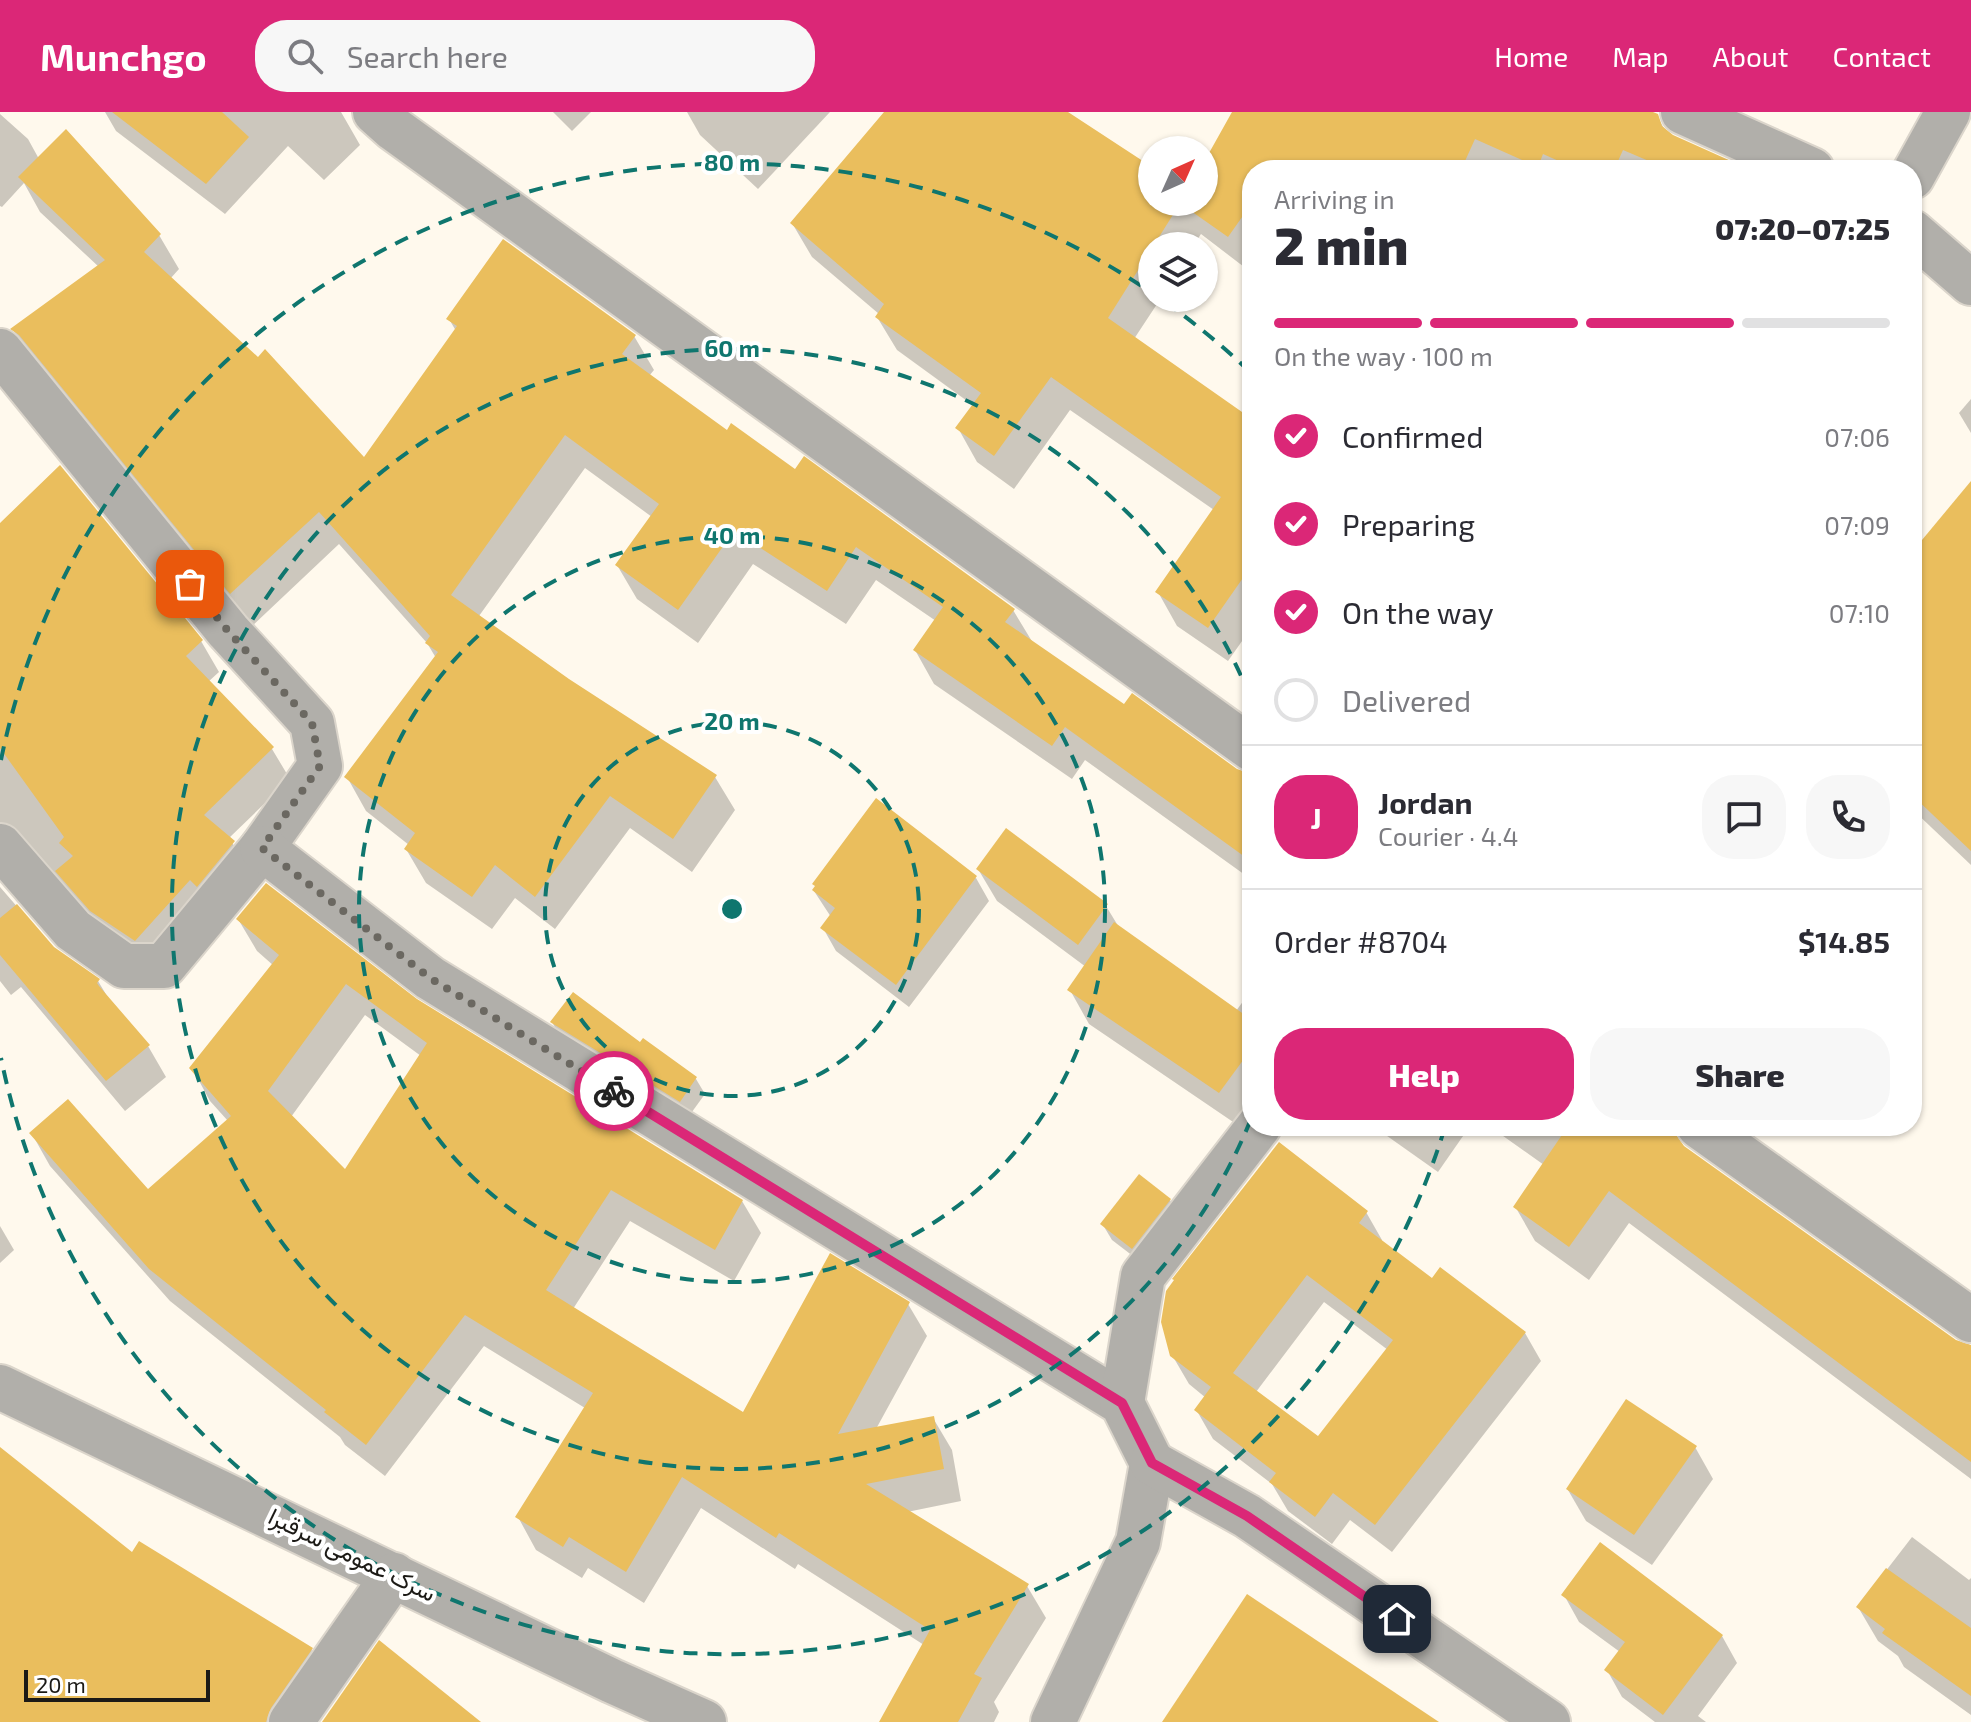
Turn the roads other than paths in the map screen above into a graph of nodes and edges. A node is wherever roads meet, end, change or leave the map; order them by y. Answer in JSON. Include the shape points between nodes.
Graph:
{"nodes":[{"id":1,"x":375,"y":112,"type":"edge"},
{"id":2,"x":1683,"y":112,"type":"edge"},
{"id":3,"x":1948,"y":112,"type":"edge"},
{"id":4,"x":1790,"y":160,"type":"edge"},
{"id":5,"x":1921,"y":160,"type":"edge"},
{"id":6,"x":1922,"y":241,"type":"edge"},
{"id":7,"x":1971,"y":283,"type":"edge"},
{"id":8,"x":0,"y":351,"type":"edge"},
{"id":9,"x":1242,"y":742,"type":"edge"},
{"id":10,"x":262,"y":848,"type":"junction"},
{"id":11,"x":7,"y":869,"type":"edge"},
{"id":12,"x":1251,"y":1136,"type":"edge"},
{"id":13,"x":1713,"y":1136,"type":"edge"},
{"id":14,"x":1971,"y":1320,"type":"edge"},
{"id":15,"x":0,"y":1387,"type":"edge"},
{"id":16,"x":1122,"y":1403,"type":"junction"},
{"id":17,"x":1152,"y":1463,"type":"junction"},
{"id":18,"x":394,"y":1575,"type":"junction"},
{"id":19,"x":612,"y":1681,"type":"junction"},
{"id":20,"x":291,"y":1722,"type":"edge"},
{"id":21,"x":636,"y":1722,"type":"edge"},
{"id":22,"x":704,"y":1722,"type":"edge"},
{"id":23,"x":1053,"y":1722,"type":"edge"},
{"id":24,"x":1548,"y":1722,"type":"edge"}],
"edges":[{"from":1,"to":9,"type":"street"},
{"from":2,"to":4,"type":"street"},
{"from":3,"to":5,"type":"street"},
{"from":6,"to":7,"type":"street"},
{"from":8,"to":10,"type":"street","via":[[228,631],[312,723],[320,766]]},
{"from":10,"to":11,"type":"street","via":[[164,966],[124,966],[73,930]]},
{"from":10,"to":16,"type":"street","via":[[430,978]]},
{"from":12,"to":16,"type":"street","via":[[1143,1276]]},
{"from":13,"to":14,"type":"street"},
{"from":15,"to":18,"type":"street","name":"سرک عمومی سرقبرا"},
{"from":16,"to":17,"type":"street"},
{"from":17,"to":23,"type":"street","via":[[1138,1542]]},
{"from":17,"to":24,"type":"street","via":[[1247,1516]]},
{"from":18,"to":19,"type":"street","name":"سرک عمومی سرقبرا"},
{"from":18,"to":20,"type":"street"},
{"from":19,"to":21,"type":"street"},
{"from":19,"to":22,"type":"street","name":"سرک عمومی سرقبرا"}]}
